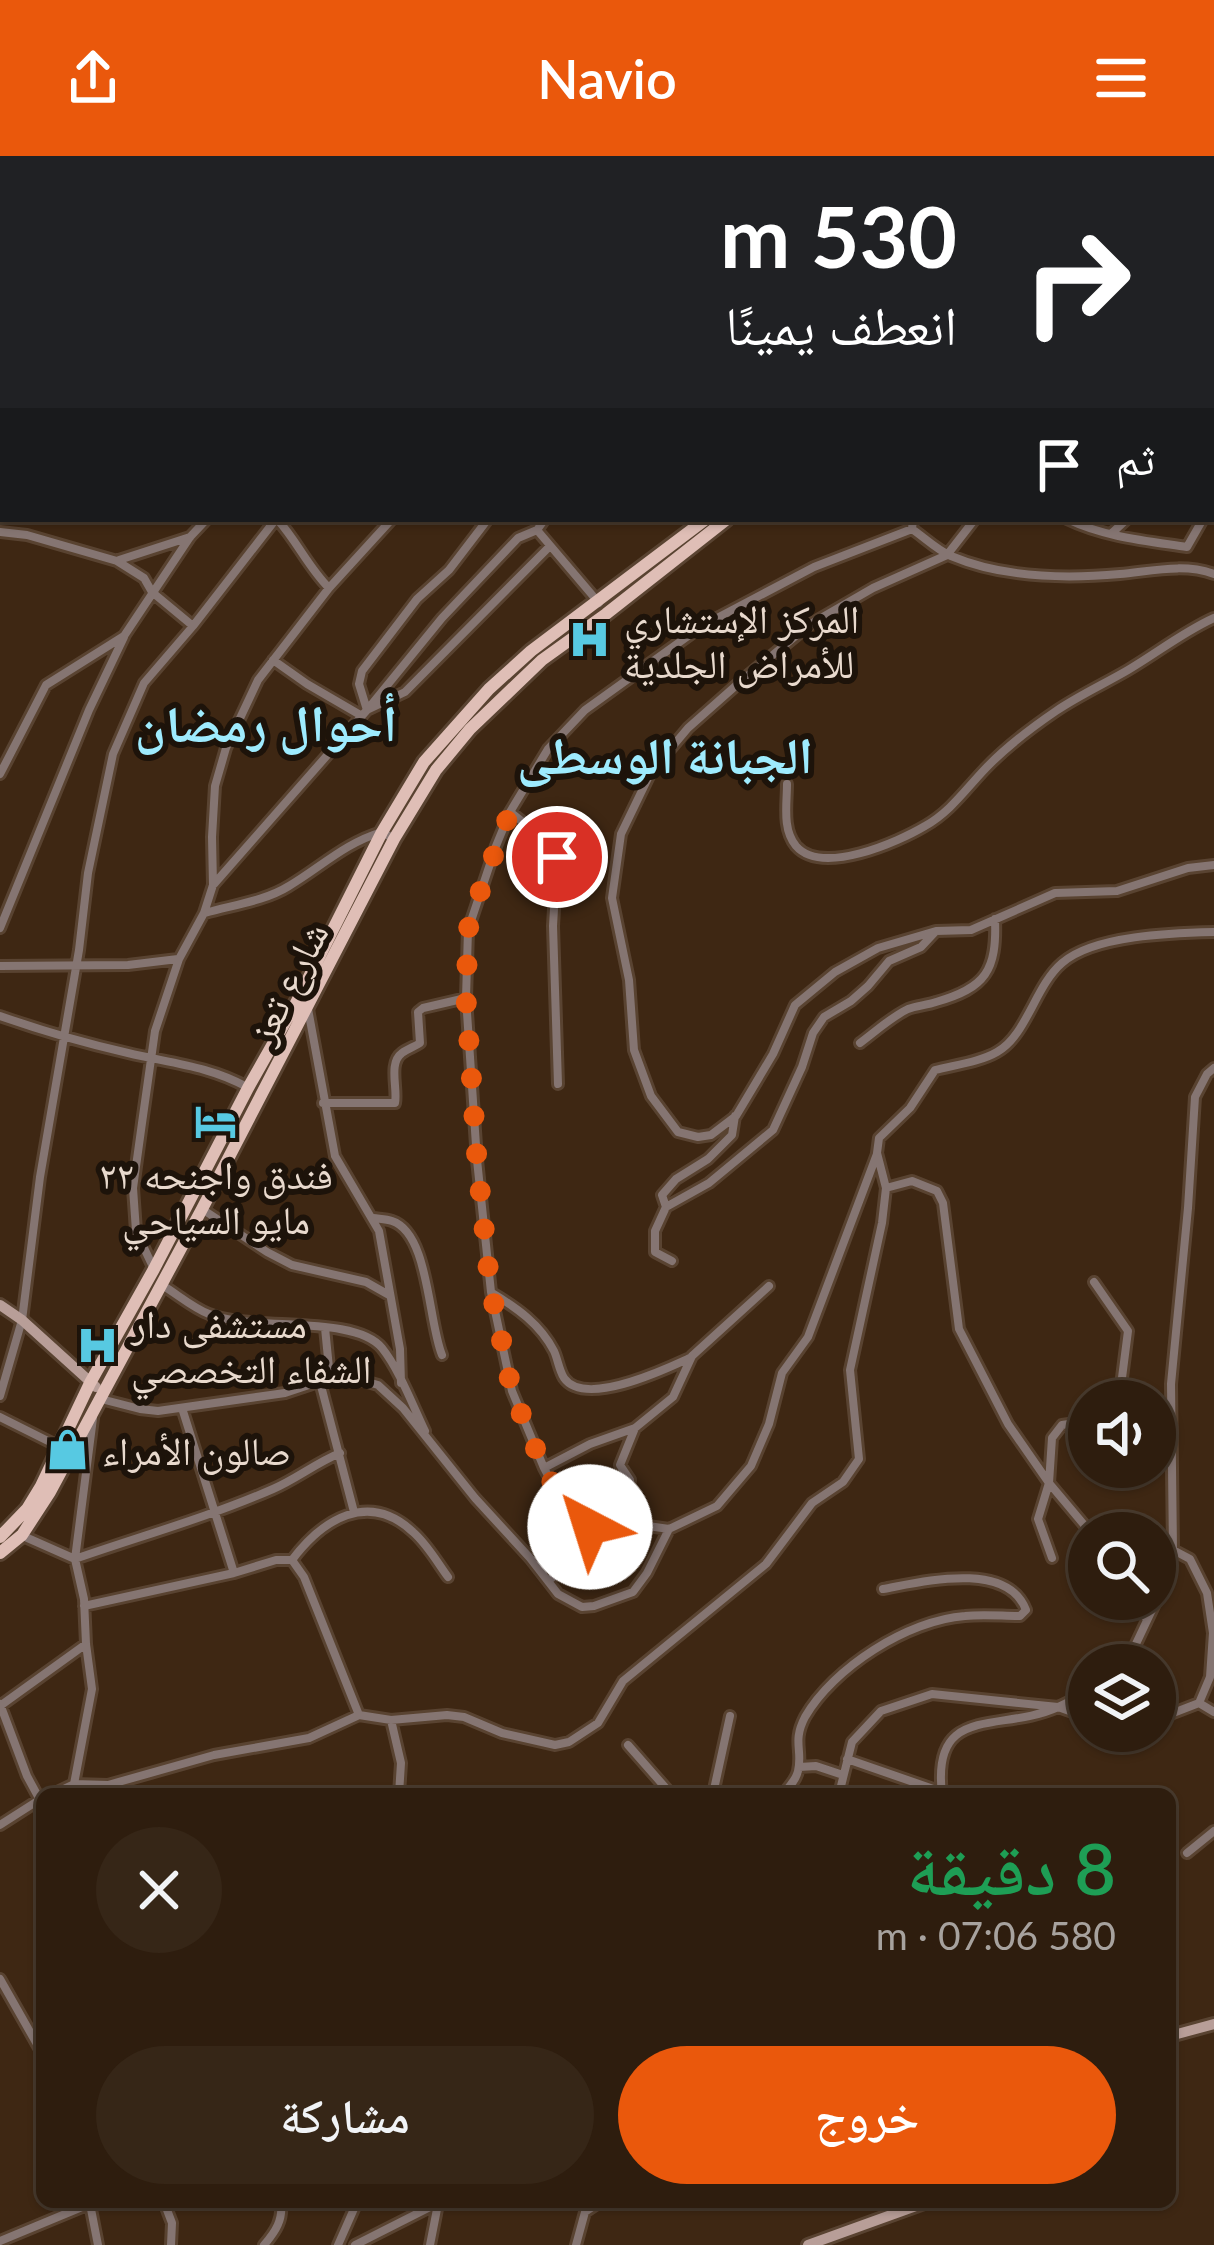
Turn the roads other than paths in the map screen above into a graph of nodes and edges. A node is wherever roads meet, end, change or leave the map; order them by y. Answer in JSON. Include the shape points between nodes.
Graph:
{"nodes":[{"id":1,"x":204,"y":522,"type":"edge"},
{"id":2,"x":274,"y":522,"type":"edge"},
{"id":3,"x":279,"y":522,"type":"edge"},
{"id":4,"x":389,"y":522,"type":"edge"},
{"id":5,"x":486,"y":522,"type":"edge"},
{"id":6,"x":543,"y":522,"type":"edge"},
{"id":7,"x":702,"y":522,"type":"edge"},
{"id":8,"x":723,"y":522,"type":"edge"},
{"id":9,"x":973,"y":522,"type":"edge"},
{"id":10,"x":1073,"y":522,"type":"edge"},
{"id":11,"x":1124,"y":522,"type":"edge"},
{"id":12,"x":1201,"y":522,"type":"edge"},
{"id":13,"x":912,"y":524,"type":"edge"},
{"id":14,"x":537,"y":530,"type":"junction"},
{"id":15,"x":0,"y":532,"type":"edge"},
{"id":16,"x":1111,"y":534,"type":"junction"},
{"id":17,"x":190,"y":537,"type":"junction"},
{"id":18,"x":550,"y":546,"type":"junction"},
{"id":19,"x":947,"y":555,"type":"junction"},
{"id":20,"x":117,"y":561,"type":"junction"},
{"id":21,"x":1214,"y":574,"type":"edge"},
{"id":22,"x":329,"y":588,"type":"junction"},
{"id":23,"x":152,"y":592,"type":"junction"},
{"id":24,"x":598,"y":600,"type":"junction"},
{"id":25,"x":606,"y":614,"type":"junction"},
{"id":26,"x":1214,"y":618,"type":"edge"},
{"id":27,"x":194,"y":626,"type":"junction"},
{"id":28,"x":124,"y":637,"type":"junction"},
{"id":29,"x":273,"y":659,"type":"junction"},
{"id":30,"x":364,"y":712,"type":"junction"},
{"id":31,"x":0,"y":774,"type":"edge"},
{"id":32,"x":788,"y":784,"type":"dead end"},
{"id":33,"x":510,"y":812,"type":"junction"},
{"id":34,"x":388,"y":836,"type":"junction"},
{"id":35,"x":1214,"y":865,"type":"edge"},
{"id":36,"x":213,"y":885,"type":"junction"},
{"id":37,"x":204,"y":913,"type":"junction"},
{"id":38,"x":995,"y":919,"type":"junction"},
{"id":39,"x":0,"y":928,"type":"edge"},
{"id":40,"x":937,"y":931,"type":"junction"},
{"id":41,"x":1214,"y":932,"type":"edge"},
{"id":42,"x":179,"y":958,"type":"junction"},
{"id":43,"x":0,"y":966,"type":"edge"},
{"id":44,"x":75,"y":966,"type":"junction"},
{"id":45,"x":466,"y":998,"type":"junction"},
{"id":46,"x":302,"y":1006,"type":"junction"},
{"id":47,"x":0,"y":1016,"type":"edge"},
{"id":48,"x":64,"y":1039,"type":"junction"},
{"id":49,"x":860,"y":1042,"type":"dead end"},
{"id":50,"x":152,"y":1056,"type":"junction"},
{"id":51,"x":1214,"y":1068,"type":"edge"},
{"id":52,"x":558,"y":1084,"type":"dead end"},
{"id":53,"x":248,"y":1088,"type":"junction"},
{"id":54,"x":323,"y":1103,"type":"junction"},
{"id":55,"x":736,"y":1115,"type":"junction"},
{"id":56,"x":877,"y":1153,"type":"junction"},
{"id":57,"x":886,"y":1188,"type":"junction"},
{"id":58,"x":666,"y":1207,"type":"junction"},
{"id":59,"x":202,"y":1209,"type":"junction"},
{"id":60,"x":371,"y":1218,"type":"junction"},
{"id":61,"x":672,"y":1261,"type":"dead end"},
{"id":62,"x":154,"y":1269,"type":"junction"},
{"id":63,"x":1094,"y":1282,"type":"dead end"},
{"id":64,"x":162,"y":1285,"type":"junction"},
{"id":65,"x":769,"y":1286,"type":"dead end"},
{"id":66,"x":491,"y":1292,"type":"junction"},
{"id":67,"x":390,"y":1295,"type":"junction"},
{"id":68,"x":0,"y":1305,"type":"edge"},
{"id":69,"x":22,"y":1320,"type":"junction"},
{"id":70,"x":325,"y":1328,"type":"junction"},
{"id":71,"x":442,"y":1354,"type":"dead end"},
{"id":72,"x":692,"y":1356,"type":"junction"},
{"id":73,"x":325,"y":1380,"type":"junction"},
{"id":74,"x":1122,"y":1380,"type":"edge"},
{"id":75,"x":1171,"y":1380,"type":"edge"},
{"id":76,"x":90,"y":1383,"type":"junction"},
{"id":77,"x":401,"y":1383,"type":"junction"},
{"id":78,"x":0,"y":1396,"type":"edge"},
{"id":79,"x":102,"y":1396,"type":"junction"},
{"id":80,"x":182,"y":1408,"type":"junction"},
{"id":81,"x":94,"y":1413,"type":"junction"},
{"id":82,"x":0,"y":1417,"type":"edge"},
{"id":83,"x":1068,"y":1425,"type":"edge"},
{"id":84,"x":635,"y":1428,"type":"junction"},
{"id":85,"x":432,"y":1444,"type":"junction"},
{"id":86,"x":60,"y":1447,"type":"junction"},
{"id":87,"x":340,"y":1453,"type":"junction"},
{"id":88,"x":544,"y":1468,"type":"junction"},
{"id":89,"x":1049,"y":1484,"type":"junction"},
{"id":90,"x":214,"y":1511,"type":"junction"},
{"id":91,"x":354,"y":1512,"type":"junction"},
{"id":92,"x":1073,"y":1512,"type":"edge"},
{"id":93,"x":669,"y":1529,"type":"junction"},
{"id":94,"x":8,"y":1532,"type":"edge"},
{"id":95,"x":0,"y":1552,"type":"edge"},
{"id":96,"x":1176,"y":1552,"type":"edge"},
{"id":97,"x":1052,"y":1558,"type":"dead end"},
{"id":98,"x":75,"y":1559,"type":"junction"},
{"id":99,"x":292,"y":1560,"type":"junction"},
{"id":100,"x":234,"y":1574,"type":"junction"},
{"id":101,"x":448,"y":1577,"type":"dead end"},
{"id":102,"x":548,"y":1581,"type":"junction"},
{"id":103,"x":883,"y":1589,"type":"dead end"},
{"id":104,"x":84,"y":1606,"type":"junction"},
{"id":105,"x":1147,"y":1620,"type":"edge"},
{"id":106,"x":86,"y":1644,"type":"junction"},
{"id":107,"x":1136,"y":1644,"type":"edge"},
{"id":108,"x":1068,"y":1701,"type":"edge"},
{"id":109,"x":1199,"y":1703,"type":"junction"},
{"id":110,"x":0,"y":1705,"type":"edge"},
{"id":111,"x":1058,"y":1706,"type":"junction"},
{"id":112,"x":1068,"y":1710,"type":"edge"},
{"id":113,"x":1176,"y":1712,"type":"edge"},
{"id":114,"x":1214,"y":1712,"type":"edge"},
{"id":115,"x":359,"y":1715,"type":"junction"},
{"id":116,"x":730,"y":1716,"type":"dead end"},
{"id":117,"x":391,"y":1720,"type":"junction"},
{"id":118,"x":628,"y":1745,"type":"dead end"},
{"id":119,"x":847,"y":1759,"type":"junction"},
{"id":120,"x":799,"y":1767,"type":"junction"},
{"id":121,"x":843,"y":1775,"type":"junction"},
{"id":122,"x":74,"y":1784,"type":"junction"},
{"id":123,"x":66,"y":1788,"type":"edge"},
{"id":124,"x":98,"y":1788,"type":"edge"},
{"id":125,"x":116,"y":1788,"type":"edge"},
{"id":126,"x":399,"y":1788,"type":"edge"},
{"id":127,"x":666,"y":1788,"type":"edge"},
{"id":128,"x":714,"y":1788,"type":"edge"},
{"id":129,"x":788,"y":1788,"type":"edge"},
{"id":130,"x":840,"y":1788,"type":"edge"},
{"id":131,"x":929,"y":1788,"type":"edge"},
{"id":132,"x":942,"y":1788,"type":"edge"},
{"id":133,"x":36,"y":1791,"type":"edge"},
{"id":134,"x":36,"y":1803,"type":"edge"},
{"id":135,"x":0,"y":1825,"type":"edge"},
{"id":136,"x":1214,"y":1831,"type":"edge"},
{"id":137,"x":1186,"y":1852,"type":"dead end"},
{"id":138,"x":0,"y":1979,"type":"edge"},
{"id":139,"x":1214,"y":2024,"type":"edge"},
{"id":140,"x":1176,"y":2035,"type":"edge"},
{"id":141,"x":36,"y":2042,"type":"edge"},
{"id":142,"x":80,"y":2208,"type":"edge"},
{"id":143,"x":93,"y":2208,"type":"edge"},
{"id":144,"x":166,"y":2208,"type":"edge"},
{"id":145,"x":281,"y":2208,"type":"edge"},
{"id":146,"x":354,"y":2208,"type":"edge"},
{"id":147,"x":427,"y":2208,"type":"edge"},
{"id":148,"x":438,"y":2208,"type":"edge"},
{"id":149,"x":591,"y":2208,"type":"edge"},
{"id":150,"x":910,"y":2208,"type":"edge"},
{"id":151,"x":0,"y":2241,"type":"edge"},
{"id":152,"x":98,"y":2245,"type":"edge"},
{"id":153,"x":171,"y":2245,"type":"edge"},
{"id":154,"x":264,"y":2245,"type":"edge"},
{"id":155,"x":338,"y":2245,"type":"edge"},
{"id":156,"x":355,"y":2245,"type":"edge"},
{"id":157,"x":430,"y":2245,"type":"edge"},
{"id":158,"x":576,"y":2245,"type":"edge"},
{"id":159,"x":808,"y":2245,"type":"edge"}],
"edges":[{"from":1,"to":17,"type":"street"},
{"from":2,"to":27,"type":"street"},
{"from":3,"to":22,"type":"street"},
{"from":4,"to":22,"type":"street"},
{"from":5,"to":30,"type":"street","via":[[362,671]]},
{"from":6,"to":14,"type":"street"},
{"from":7,"to":24,"type":"main road","name":"شارع تعز"},
{"from":8,"to":25,"type":"main road","name":"شارع تعز"},
{"from":9,"to":19,"type":"street"},
{"from":10,"to":16,"type":"street"},
{"from":11,"to":16,"type":"street"},
{"from":12,"to":16,"type":"street","via":[[1187,547]]},
{"from":13,"to":19,"type":"street"},
{"from":13,"to":33,"type":"street","via":[[702,626],[625,680],[548,749]]},
{"from":14,"to":18,"type":"street"},
{"from":14,"to":30,"type":"street","via":[[518,538],[457,602]]},
{"from":15,"to":20,"type":"street"},
{"from":17,"to":20,"type":"street"},
{"from":17,"to":23,"type":"street"},
{"from":18,"to":24,"type":"street"},
{"from":18,"to":30,"type":"street","via":[[405,692]]},
{"from":19,"to":21,"type":"street","via":[[1039,575],[1188,566]]},
{"from":19,"to":55,"type":"street","via":[[809,625],[740,682],[651,772],[621,834],[612,898],[634,1050],[651,1096],[687,1135],[711,1135]]},
{"from":20,"to":23,"type":"street"},
{"from":22,"to":29,"type":"street"},
{"from":23,"to":27,"type":"street"},
{"from":23,"to":28,"type":"street"},
{"from":24,"to":25,"type":"street"},
{"from":24,"to":34,"type":"main road","name":"شارع تعز","via":[[489,689],[424,762]]},
{"from":25,"to":34,"type":"main road","name":"شارع تعز","via":[[500,698]]},
{"from":26,"to":32,"type":"street","via":[[1057,710],[926,826],[890,842],[848,858],[796,847],[786,822]]},
{"from":27,"to":44,"type":"street","via":[[144,683],[113,754]]},
{"from":28,"to":31,"type":"street","via":[[46,685]]},
{"from":28,"to":39,"type":"street"},
{"from":29,"to":30,"type":"street"},
{"from":29,"to":36,"type":"street","via":[[215,786]]},
{"from":30,"to":36,"type":"street"},
{"from":33,"to":45,"type":"street","via":[[468,930]]},
{"from":33,"to":52,"type":"street","via":[[557,857]]},
{"from":34,"to":37,"type":"street","via":[[360,838],[286,889]]},
{"from":34,"to":46,"type":"main road","name":"شارع تعز"},
{"from":35,"to":38,"type":"street","via":[[1118,891],[1055,893]]},
{"from":36,"to":37,"type":"street"},
{"from":37,"to":42,"type":"street"},
{"from":38,"to":40,"type":"street"},
{"from":38,"to":49,"type":"street","via":[[997,948],[985,976],[907,1010]]},
{"from":40,"to":55,"type":"street","via":[[878,948],[796,1005]]},
{"from":40,"to":58,"type":"street","via":[[824,1016],[773,1130]]},
{"from":41,"to":56,"type":"street","via":[[1138,937],[1065,960],[1009,1043],[935,1070],[879,1138]]},
{"from":42,"to":44,"type":"street"},
{"from":42,"to":50,"type":"street"},
{"from":43,"to":44,"type":"street"},
{"from":44,"to":48,"type":"street"},
{"from":45,"to":54,"type":"street","via":[[418,1012],[420,1042],[394,1064],[397,1098],[390,1106]]},
{"from":45,"to":66,"type":"street"},
{"from":46,"to":53,"type":"main road","name":"شارع تعز"},
{"from":46,"to":54,"type":"street"},
{"from":46,"to":59,"type":"main road","name":"شارع تعز"},
{"from":47,"to":48,"type":"street"},
{"from":48,"to":50,"type":"street"},
{"from":48,"to":69,"type":"street"},
{"from":50,"to":53,"type":"street"},
{"from":50,"to":62,"type":"street","via":[[133,1187],[136,1231]]},
{"from":51,"to":75,"type":"street","via":[[1195,1097]]},
{"from":53,"to":62,"type":"main road","name":"شارع تعز"},
{"from":54,"to":60,"type":"street","via":[[335,1156]]},
{"from":55,"to":58,"type":"street","via":[[732,1135],[662,1195]]},
{"from":56,"to":57,"type":"street"},
{"from":56,"to":93,"type":"street","via":[[808,1337],[782,1372],[751,1466],[717,1506]]},
{"from":57,"to":89,"type":"street","via":[[912,1181],[937,1192],[959,1329]]},
{"from":57,"to":117,"type":"street","via":[[850,1370],[859,1459],[843,1482],[812,1503],[757,1572],[638,1666],[598,1723],[568,1742],[535,1742],[464,1717]]},
{"from":58,"to":61,"type":"street","via":[[655,1252]]},
{"from":59,"to":64,"type":"main road","name":"شارع تعز"},
{"from":59,"to":67,"type":"street","via":[[292,1265]]},
{"from":60,"to":67,"type":"street"},
{"from":60,"to":71,"type":"street","via":[[395,1221],[418,1249]]},
{"from":62,"to":76,"type":"main road","name":"شارع تعز"},
{"from":63,"to":74,"type":"street","via":[[1128,1331]]},
{"from":64,"to":70,"type":"street","via":[[209,1314]]},
{"from":64,"to":79,"type":"main road","name":"شارع تعز"},
{"from":65,"to":72,"type":"street"},
{"from":66,"to":72,"type":"street","via":[[535,1323],[571,1385],[642,1379]]},
{"from":66,"to":88,"type":"street","via":[[512,1391]]},
{"from":67,"to":77,"type":"street"},
{"from":68,"to":69,"type":"main road"},
{"from":69,"to":76,"type":"main road"},
{"from":69,"to":78,"type":"street"},
{"from":70,"to":73,"type":"street"},
{"from":70,"to":77,"type":"street","via":[[380,1345]]},
{"from":72,"to":84,"type":"street","via":[[673,1397]]},
{"from":73,"to":80,"type":"street"},
{"from":73,"to":85,"type":"street","via":[[378,1384]]},
{"from":73,"to":87,"type":"street"},
{"from":76,"to":79,"type":"main road"},
{"from":76,"to":86,"type":"main road","name":"شارع تعز"},
{"from":77,"to":85,"type":"street"},
{"from":79,"to":80,"type":"street","via":[[140,1409]]},
{"from":79,"to":81,"type":"main road","name":"شارع تعز"},
{"from":80,"to":90,"type":"street"},
{"from":81,"to":94,"type":"main road","name":"شارع تعز","via":[[50,1492]]},
{"from":81,"to":98,"type":"street"},
{"from":82,"to":86,"type":"street"},
{"from":83,"to":89,"type":"street","via":[[1052,1438]]},
{"from":84,"to":88,"type":"street"},
{"from":84,"to":93,"type":"street","via":[[620,1465],[630,1480],[634,1525]]},
{"from":85,"to":102,"type":"street"},
{"from":86,"to":94,"type":"main road","name":"شارع تعز"},
{"from":87,"to":90,"type":"street"},
{"from":87,"to":91,"type":"street"},
{"from":88,"to":102,"type":"street","via":[[590,1527],[574,1561]]},
{"from":89,"to":92,"type":"street"},
{"from":89,"to":97,"type":"street","via":[[1038,1519]]},
{"from":90,"to":98,"type":"street"},
{"from":90,"to":100,"type":"street"},
{"from":91,"to":99,"type":"street","via":[[306,1541]]},
{"from":91,"to":101,"type":"street","via":[[405,1525]]},
{"from":93,"to":102,"type":"street","via":[[633,1592],[582,1607]]},
{"from":94,"to":95,"type":"main road","name":"شارع تعز"},
{"from":94,"to":98,"type":"street"},
{"from":96,"to":109,"type":"street","via":[[1190,1559],[1207,1593],[1210,1677]]},
{"from":98,"to":104,"type":"street"},
{"from":99,"to":100,"type":"street"},
{"from":99,"to":115,"type":"street"},
{"from":100,"to":104,"type":"street"},
{"from":103,"to":120,"type":"street","via":[[979,1578],[1003,1584],[1026,1610],[961,1616],[900,1634],[860,1658],[804,1720]]},
{"from":104,"to":106,"type":"street"},
{"from":105,"to":107,"type":"street"},
{"from":106,"to":110,"type":"street"},
{"from":106,"to":122,"type":"street","via":[[92,1689]]},
{"from":108,"to":111,"type":"street"},
{"from":109,"to":113,"type":"street"},
{"from":109,"to":114,"type":"street"},
{"from":110,"to":133,"type":"street"},
{"from":111,"to":112,"type":"street"},
{"from":111,"to":119,"type":"street","via":[[932,1694],[881,1712]]},
{"from":111,"to":132,"type":"street","via":[[955,1734],[944,1751]]},
{"from":115,"to":117,"type":"street"},
{"from":115,"to":125,"type":"street","via":[[309,1738],[214,1755]]},
{"from":116,"to":128,"type":"street"},
{"from":117,"to":126,"type":"street"},
{"from":118,"to":127,"type":"street"},
{"from":119,"to":121,"type":"street"},
{"from":119,"to":131,"type":"street"},
{"from":120,"to":121,"type":"street"},
{"from":120,"to":129,"type":"street"},
{"from":121,"to":130,"type":"street"},
{"from":122,"to":123,"type":"street"},
{"from":122,"to":124,"type":"street"},
{"from":134,"to":135,"type":"street"},
{"from":136,"to":137,"type":"street"},
{"from":138,"to":141,"type":"street"},
{"from":139,"to":140,"type":"main road"},
{"from":142,"to":151,"type":"street"},
{"from":143,"to":152,"type":"street"},
{"from":144,"to":153,"type":"street"},
{"from":145,"to":154,"type":"street"},
{"from":146,"to":155,"type":"street"},
{"from":147,"to":156,"type":"street"},
{"from":148,"to":157,"type":"street"},
{"from":149,"to":158,"type":"street"},
{"from":150,"to":159,"type":"main road"}]}
